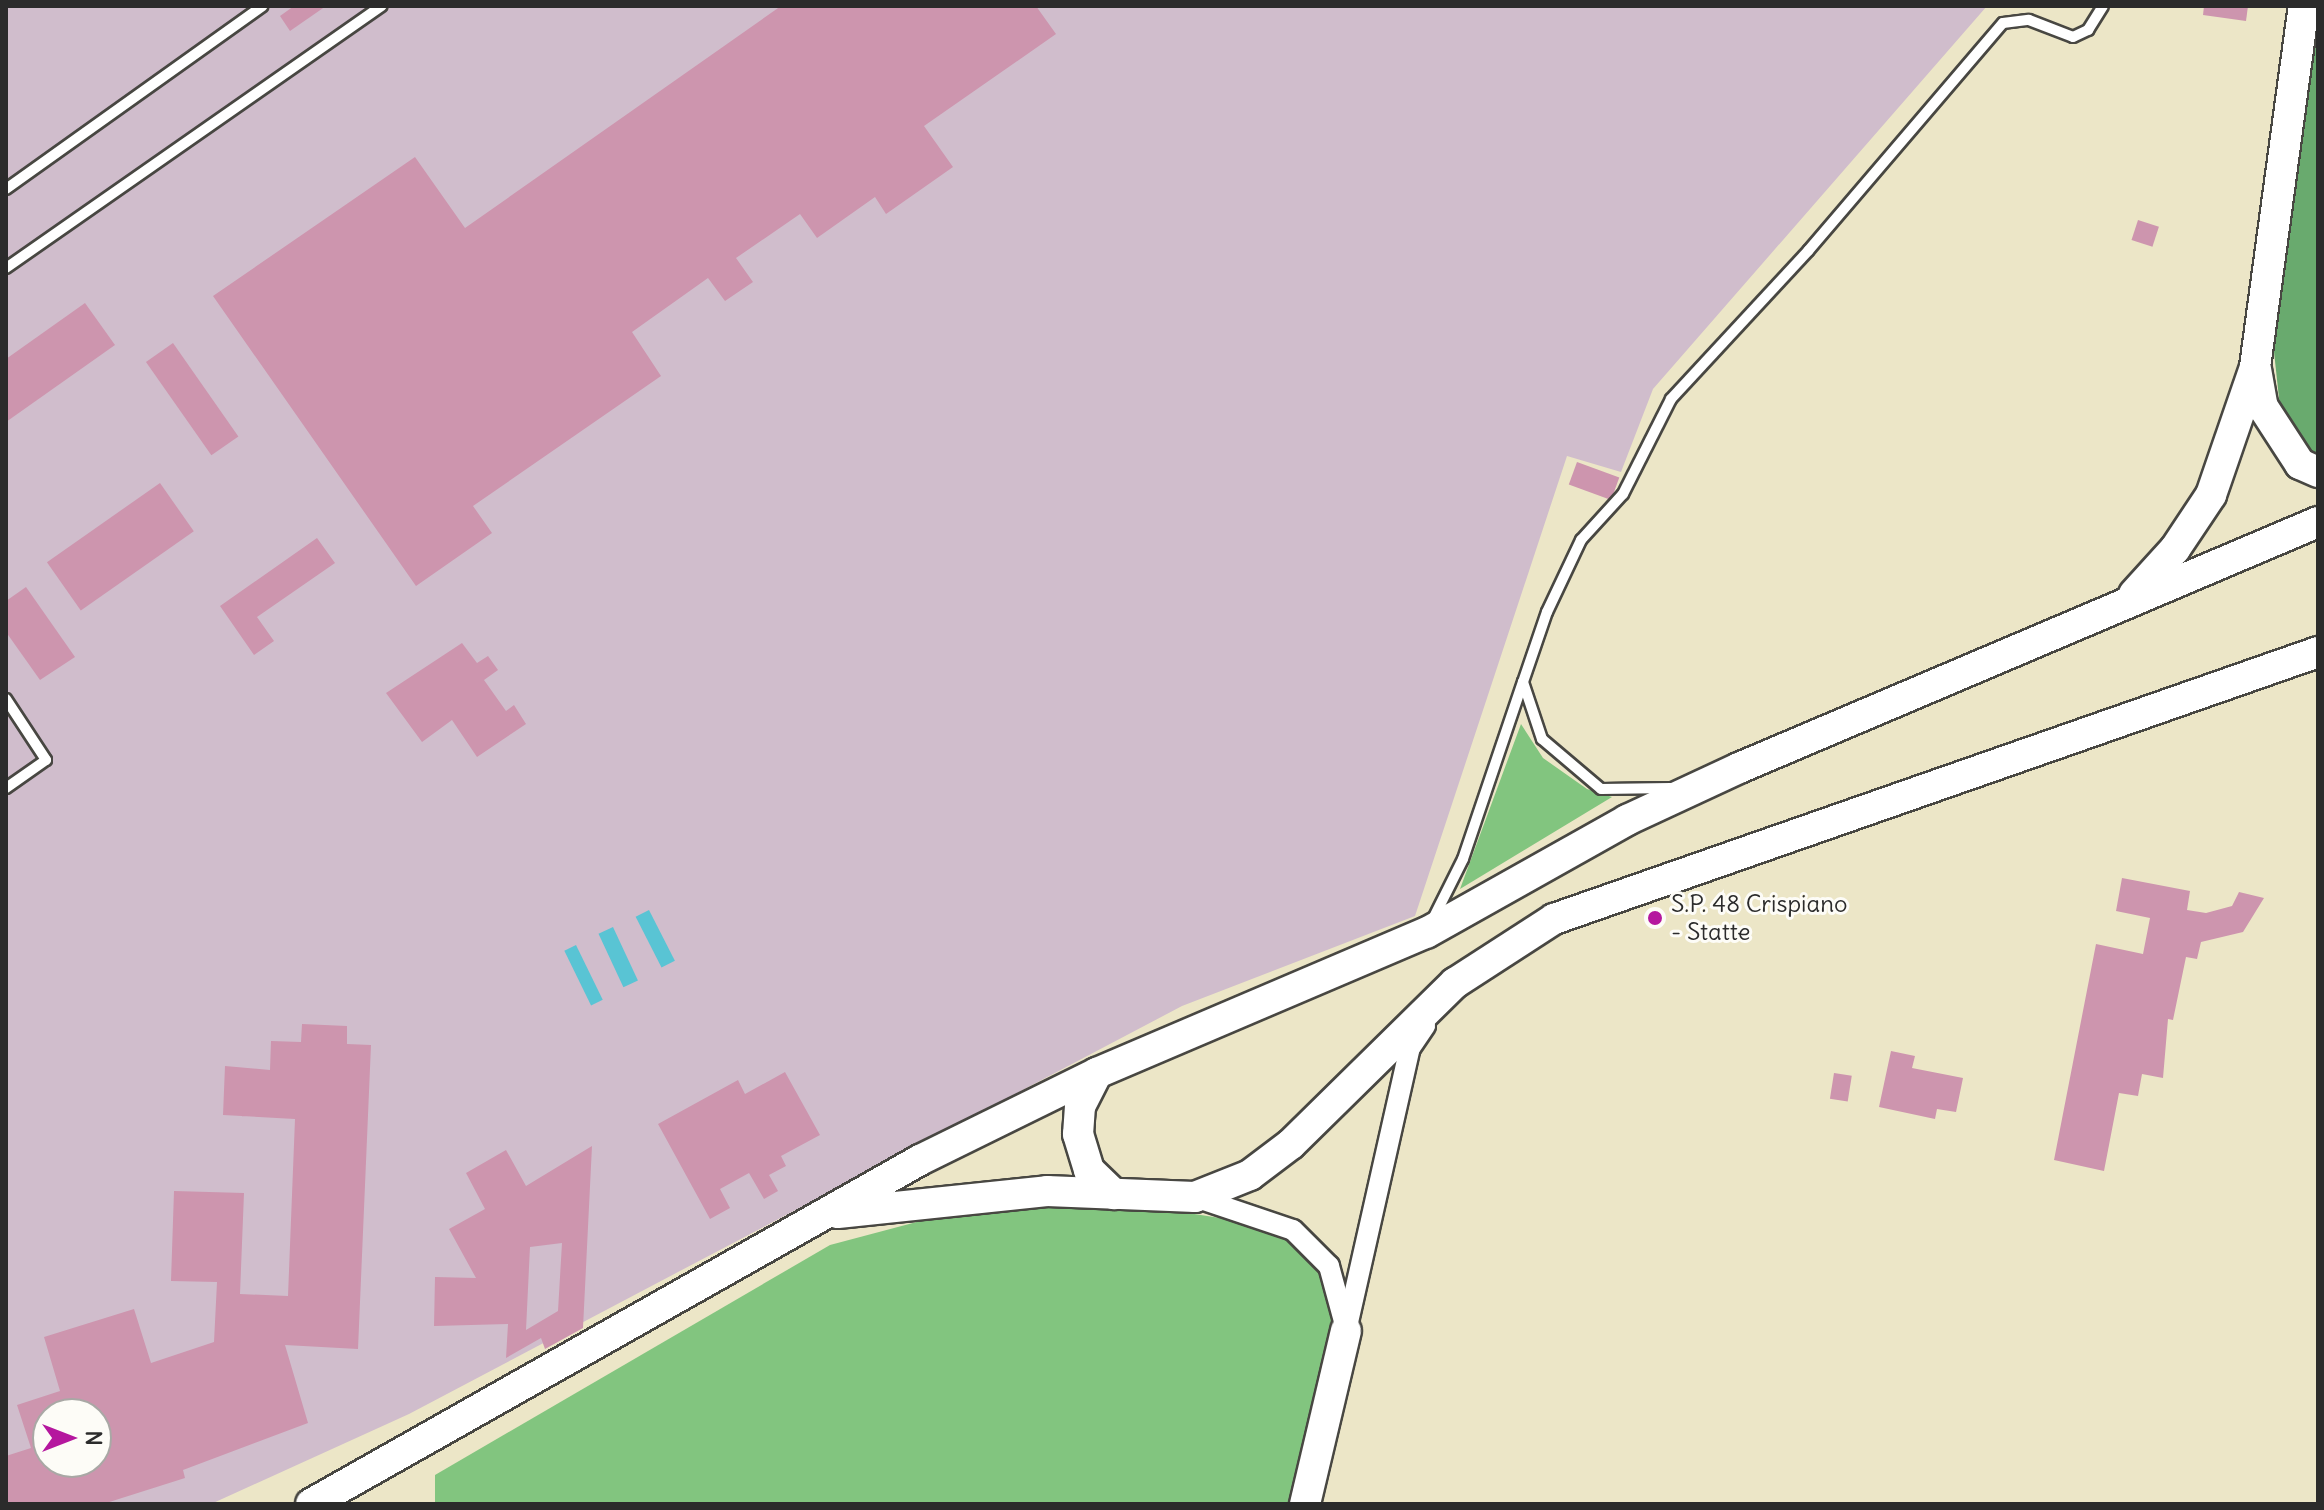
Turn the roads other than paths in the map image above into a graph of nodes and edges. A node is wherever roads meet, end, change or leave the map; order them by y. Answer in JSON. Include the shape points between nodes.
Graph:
{"nodes":[{"id":1,"x":263,"y":6,"type":"edge"},
{"id":2,"x":382,"y":6,"type":"edge"},
{"id":3,"x":2103,"y":6,"type":"edge"},
{"id":4,"x":2304,"y":6,"type":"edge"},
{"id":5,"x":6,"y":189,"type":"edge"},
{"id":6,"x":6,"y":268,"type":"edge"},
{"id":7,"x":2255,"y":367,"type":"junction"},
{"id":8,"x":2318,"y":472,"type":"edge"},
{"id":9,"x":2318,"y":522,"type":"edge"},
{"id":10,"x":2127,"y":601,"type":"junction"},
{"id":11,"x":2318,"y":652,"type":"edge"},
{"id":12,"x":1523,"y":682,"type":"junction"},
{"id":13,"x":6,"y":699,"type":"edge"},
{"id":14,"x":1705,"y":784,"type":"junction"},
{"id":15,"x":6,"y":788,"type":"edge"},
{"id":16,"x":1426,"y":933,"type":"junction"},
{"id":17,"x":1455,"y":983,"type":"junction"},
{"id":18,"x":1097,"y":1073,"type":"junction"},
{"id":19,"x":1114,"y":1194,"type":"junction"},
{"id":20,"x":1195,"y":1197,"type":"junction"},
{"id":21,"x":830,"y":1214,"type":"junction"},
{"id":22,"x":1346,"y":1331,"type":"junction"},
{"id":23,"x":311,"y":1504,"type":"edge"},
{"id":24,"x":1305,"y":1504,"type":"edge"}],
"edges":[{"from":1,"to":5,"type":"lane"},
{"from":2,"to":6,"type":"lane"},
{"from":3,"to":12,"type":"lane","via":[[2088,30],[2073,37],[2029,20],[2003,23],[1808,251],[1671,399],[1623,494],[1581,540],[1547,612]]},
{"from":4,"to":7,"type":"main road"},
{"from":7,"to":8,"type":"main road","via":[[2263,407],[2300,464]]},
{"from":7,"to":10,"type":"main road","via":[[2211,495],[2175,549]]},
{"from":9,"to":10,"type":"main road"},
{"from":10,"to":14,"type":"main road"},
{"from":11,"to":17,"type":"main road","via":[[1554,919]]},
{"from":12,"to":14,"type":"lane","via":[[1542,739],[1601,789]]},
{"from":12,"to":16,"type":"lane","via":[[1463,859]]},
{"from":13,"to":15,"type":"lane","via":[[46,760]]},
{"from":14,"to":16,"type":"main road","via":[[1627,820]]},
{"from":16,"to":18,"type":"main road"},
{"from":17,"to":20,"type":"main road","via":[[1291,1144],[1250,1175]]},
{"from":17,"to":22,"type":"street","via":[[1410,1048]]},
{"from":18,"to":19,"type":"main road","via":[[1080,1106],[1078,1134],[1089,1170]]},
{"from":18,"to":21,"type":"main road","via":[[920,1160]]},
{"from":19,"to":20,"type":"main road"},
{"from":19,"to":21,"type":"main road","via":[[1047,1191]]},
{"from":20,"to":22,"type":"street","via":[[1293,1230],[1329,1266]]},
{"from":21,"to":23,"type":"main road"},
{"from":22,"to":24,"type":"main road"}]}
